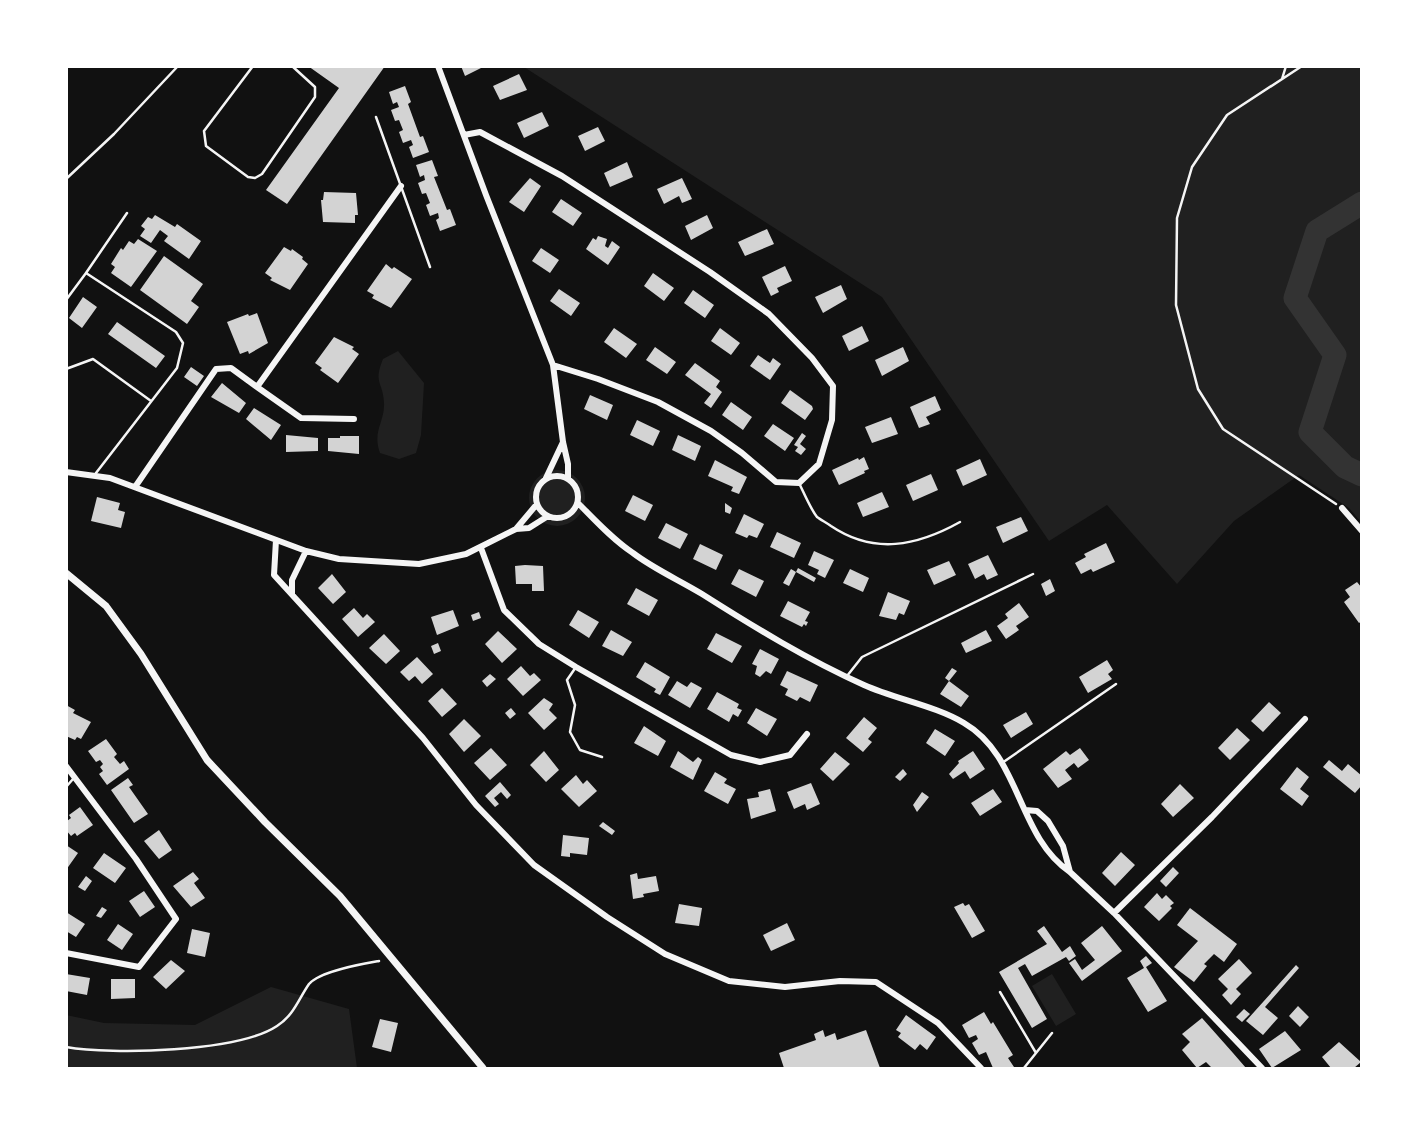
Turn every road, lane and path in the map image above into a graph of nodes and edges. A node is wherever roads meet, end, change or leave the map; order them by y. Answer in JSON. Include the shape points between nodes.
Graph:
{"nodes":[{"id":1,"x":178,"y":66,"type":"edge"},
{"id":2,"x":253,"y":66,"type":"edge"},
{"id":3,"x":292,"y":66,"type":"edge"},
{"id":4,"x":438,"y":66,"type":"edge"},
{"id":5,"x":1286,"y":66,"type":"edge"},
{"id":6,"x":1302,"y":66,"type":"edge"},
{"id":7,"x":1282,"y":79,"type":"junction"},
{"id":8,"x":376,"y":117,"type":"dead end"},
{"id":9,"x":464,"y":135,"type":"junction"},
{"id":10,"x":66,"y":179,"type":"edge"},
{"id":11,"x":401,"y":186,"type":"junction"},
{"id":12,"x":127,"y":213,"type":"dead end"},
{"id":13,"x":430,"y":267,"type":"dead end"},
{"id":14,"x":86,"y":273,"type":"junction"},
{"id":15,"x":66,"y":300,"type":"edge"},
{"id":16,"x":553,"y":365,"type":"junction"},
{"id":17,"x":66,"y":369,"type":"edge"},
{"id":18,"x":257,"y":387,"type":"junction"},
{"id":19,"x":151,"y":401,"type":"junction"},
{"id":20,"x":354,"y":419,"type":"dead end"},
{"id":21,"x":563,"y":442,"type":"junction"},
{"id":22,"x":66,"y":472,"type":"edge"},
{"id":23,"x":94,"y":476,"type":"junction"},
{"id":24,"x":568,"y":478,"type":"junction"},
{"id":25,"x":545,"y":479,"type":"junction"},
{"id":26,"x":799,"y":483,"type":"junction"},
{"id":27,"x":135,"y":487,"type":"junction"},
{"id":28,"x":578,"y":503,"type":"junction"},
{"id":29,"x":537,"y":504,"type":"junction"},
{"id":30,"x":1342,"y":508,"type":"joint"},
{"id":31,"x":548,"y":516,"type":"junction"},
{"id":32,"x":960,"y":522,"type":"dead end"},
{"id":33,"x":516,"y":530,"type":"junction"},
{"id":34,"x":1362,"y":531,"type":"edge"},
{"id":35,"x":276,"y":540,"type":"junction"},
{"id":36,"x":481,"y":548,"type":"junction"},
{"id":37,"x":306,"y":551,"type":"junction"},
{"id":38,"x":66,"y":573,"type":"edge"},
{"id":39,"x":1032,"y":575,"type":"dead end"},
{"id":40,"x":292,"y":594,"type":"junction"},
{"id":41,"x":576,"y":667,"type":"junction"},
{"id":42,"x":847,"y":676,"type":"junction"},
{"id":43,"x":1116,"y":684,"type":"dead end"},
{"id":44,"x":1304,"y":719,"type":"dead end"},
{"id":45,"x":807,"y":734,"type":"dead end"},
{"id":46,"x":602,"y":757,"type":"dead end"},
{"id":47,"x":1002,"y":763,"type":"junction"},
{"id":48,"x":66,"y":766,"type":"edge"},
{"id":49,"x":75,"y":775,"type":"junction"},
{"id":50,"x":66,"y":788,"type":"edge"},
{"id":51,"x":1025,"y":810,"type":"junction"},
{"id":52,"x":1070,"y":872,"type":"junction"},
{"id":53,"x":1114,"y":913,"type":"junction"},
{"id":54,"x":66,"y":953,"type":"edge"},
{"id":55,"x":391,"y":958,"type":"junction"},
{"id":56,"x":1000,"y":992,"type":"dead end"},
{"id":57,"x":1052,"y":1033,"type":"dead end"},
{"id":58,"x":66,"y":1047,"type":"edge"},
{"id":59,"x":1036,"y":1054,"type":"junction"},
{"id":60,"x":483,"y":1069,"type":"edge"},
{"id":61,"x":981,"y":1069,"type":"edge"},
{"id":62,"x":1024,"y":1069,"type":"edge"},
{"id":63,"x":1262,"y":1069,"type":"edge"}],
"edges":[{"from":1,"to":10,"type":"lane"},
{"from":2,"to":3,"type":"lane","via":[[204,131],[203,139],[247,177],[255,178],[315,97],[314,87]]},
{"from":4,"to":9,"type":"street"},
{"from":5,"to":7,"type":"path"},
{"from":6,"to":7,"type":"path"},
{"from":7,"to":30,"type":"path","via":[[1227,115],[1192,167],[1177,218],[1177,305],[1198,389],[1223,429]]},
{"from":8,"to":11,"type":"lane"},
{"from":9,"to":16,"type":"street"},
{"from":9,"to":26,"type":"street","via":[[480,132],[488,136],[639,225],[769,314],[812,358],[833,386],[832,419],[818,464]]},
{"from":11,"to":13,"type":"lane"},
{"from":11,"to":18,"type":"street"},
{"from":12,"to":14,"type":"lane"},
{"from":14,"to":15,"type":"lane"},
{"from":14,"to":19,"type":"lane","via":[[176,332],[183,343],[177,368]]},
{"from":16,"to":21,"type":"street"},
{"from":16,"to":26,"type":"street","via":[[658,402],[711,431],[776,482]]},
{"from":17,"to":19,"type":"lane","via":[[93,359]]},
{"from":18,"to":20,"type":"street","via":[[301,418]]},
{"from":18,"to":27,"type":"street","via":[[230,368],[216,369]]},
{"from":19,"to":23,"type":"lane"},
{"from":21,"to":24,"type":"street"},
{"from":21,"to":25,"type":"street"},
{"from":22,"to":23,"type":"street"},
{"from":23,"to":27,"type":"street"},
{"from":24,"to":25,"type":"street"},
{"from":24,"to":28,"type":"street","via":[[577,489]]},
{"from":25,"to":29,"type":"street","via":[[537,490]]},
{"from":26,"to":32,"type":"lane","via":[[818,517],[846,537],[882,545],[911,543],[934,537]]},
{"from":27,"to":35,"type":"street"},
{"from":28,"to":31,"type":"street","via":[[569,515]]},
{"from":28,"to":42,"type":"street","via":[[633,554],[757,629]]},
{"from":29,"to":31,"type":"street"},
{"from":29,"to":33,"type":"street"},
{"from":30,"to":34,"type":"street"},
{"from":31,"to":33,"type":"street"},
{"from":33,"to":36,"type":"street"},
{"from":35,"to":37,"type":"street"},
{"from":35,"to":40,"type":"street","via":[[274,575]]},
{"from":36,"to":37,"type":"street","via":[[419,564],[338,559]]},
{"from":36,"to":41,"type":"street","via":[[504,610],[539,644]]},
{"from":37,"to":40,"type":"street","via":[[292,580]]},
{"from":38,"to":55,"type":"street","via":[[106,606],[207,760],[340,896]]},
{"from":39,"to":42,"type":"lane","via":[[862,657]]},
{"from":40,"to":61,"type":"street","via":[[534,865],[607,917],[665,954],[729,981],[785,987],[876,982],[937,1023]]},
{"from":41,"to":45,"type":"street","via":[[731,755],[760,762],[790,755]]},
{"from":41,"to":46,"type":"lane","via":[[567,680],[575,705],[570,732],[580,750]]},
{"from":42,"to":47,"type":"street","via":[[964,723],[991,745]]},
{"from":43,"to":47,"type":"lane"},
{"from":44,"to":53,"type":"street"},
{"from":47,"to":51,"type":"street"},
{"from":48,"to":49,"type":"street"},
{"from":49,"to":50,"type":"lane"},
{"from":49,"to":54,"type":"street","via":[[176,919],[139,967]]},
{"from":51,"to":52,"type":"street","via":[[1044,846]]},
{"from":51,"to":52,"type":"street","via":[[1037,811],[1048,821],[1063,846]]},
{"from":52,"to":53,"type":"street"},
{"from":53,"to":63,"type":"street"},
{"from":55,"to":58,"type":"path","via":[[341,969],[311,982],[292,1015],[274,1028],[236,1042],[199,1048],[88,1051]]},
{"from":55,"to":60,"type":"street"},
{"from":56,"to":59,"type":"lane"},
{"from":57,"to":59,"type":"lane"},
{"from":59,"to":62,"type":"lane"}]}
